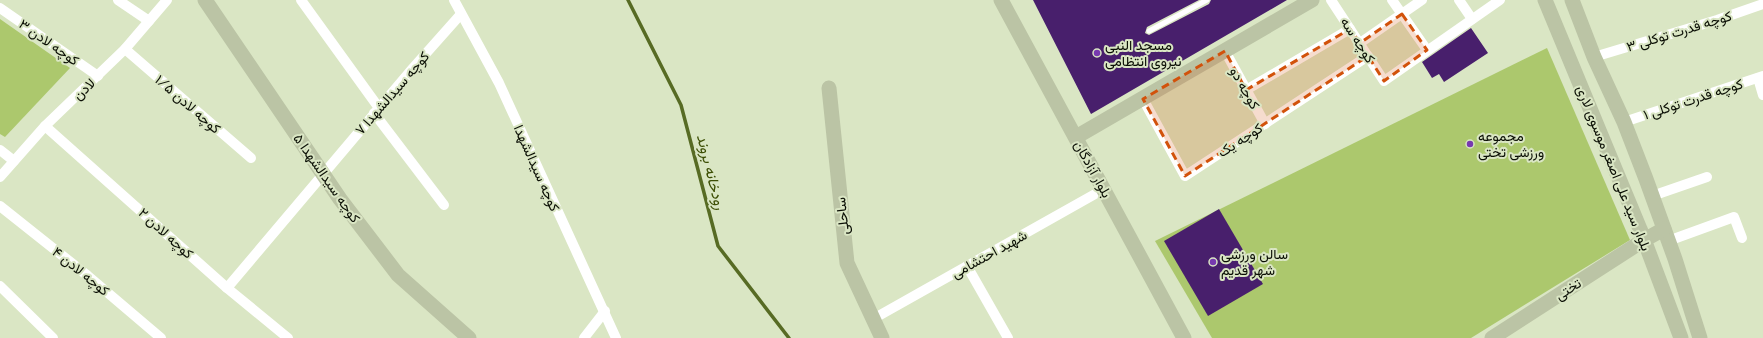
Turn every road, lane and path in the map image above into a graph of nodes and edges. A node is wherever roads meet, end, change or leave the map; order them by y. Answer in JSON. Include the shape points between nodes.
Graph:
{"nodes":[{"id":1,"x":118,"y":0,"type":"edge"},
{"id":2,"x":167,"y":0,"type":"edge"},
{"id":3,"x":204,"y":0,"type":"edge"},
{"id":4,"x":301,"y":0,"type":"edge"},
{"id":5,"x":454,"y":0,"type":"edge"},
{"id":6,"x":1001,"y":0,"type":"edge"},
{"id":7,"x":1206,"y":0,"type":"edge"},
{"id":8,"x":1312,"y":0,"type":"edge"},
{"id":9,"x":1331,"y":0,"type":"edge"},
{"id":10,"x":1392,"y":0,"type":"edge"},
{"id":11,"x":1422,"y":0,"type":"edge"},
{"id":12,"x":1459,"y":0,"type":"edge"},
{"id":13,"x":1500,"y":0,"type":"edge"},
{"id":14,"x":1545,"y":0,"type":"edge"},
{"id":15,"x":1572,"y":0,"type":"edge"},
{"id":16,"x":1763,"y":4,"type":"edge"},
{"id":17,"x":0,"y":8,"type":"edge"},
{"id":18,"x":462,"y":14,"type":"junction"},
{"id":19,"x":1402,"y":14,"type":"junction"},
{"id":20,"x":1472,"y":19,"type":"junction"},
{"id":21,"x":149,"y":21,"type":"junction"},
{"id":22,"x":1350,"y":29,"type":"junction"},
{"id":23,"x":1149,"y":31,"type":"dead end"},
{"id":24,"x":1360,"y":43,"type":"junction"},
{"id":25,"x":126,"y":49,"type":"junction"},
{"id":26,"x":1427,"y":50,"type":"junction"},
{"id":27,"x":1225,"y":51,"type":"junction"},
{"id":28,"x":1368,"y":56,"type":"junction"},
{"id":29,"x":1594,"y":57,"type":"junction"},
{"id":30,"x":98,"y":76,"type":"junction"},
{"id":31,"x":1760,"y":77,"type":"edge"},
{"id":32,"x":829,"y":88,"type":"dead end"},
{"id":33,"x":1246,"y":90,"type":"junction"},
{"id":34,"x":1763,"y":95,"type":"edge"},
{"id":35,"x":1143,"y":99,"type":"junction"},
{"id":36,"x":377,"y":111,"type":"junction"},
{"id":37,"x":1624,"y":122,"type":"junction"},
{"id":38,"x":1265,"y":124,"type":"junction"},
{"id":39,"x":45,"y":126,"type":"junction"},
{"id":40,"x":1076,"y":137,"type":"junction"},
{"id":41,"x":0,"y":150,"type":"edge"},
{"id":42,"x":251,"y":158,"type":"dead end"},
{"id":43,"x":14,"y":161,"type":"junction"},
{"id":44,"x":323,"y":173,"type":"junction"},
{"id":45,"x":0,"y":177,"type":"edge"},
{"id":46,"x":1707,"y":177,"type":"dead end"},
{"id":47,"x":1104,"y":189,"type":"junction"},
{"id":48,"x":1652,"y":196,"type":"junction"},
{"id":49,"x":444,"y":205,"type":"dead end"},
{"id":50,"x":0,"y":206,"type":"edge"},
{"id":51,"x":1666,"y":235,"type":"junction"},
{"id":52,"x":1742,"y":238,"type":"dead end"},
{"id":53,"x":1644,"y":240,"type":"junction"},
{"id":54,"x":967,"y":266,"type":"junction"},
{"id":55,"x":0,"y":286,"type":"edge"},
{"id":56,"x":227,"y":288,"type":"junction"},
{"id":57,"x":605,"y":311,"type":"junction"},
{"id":58,"x":873,"y":320,"type":"junction"},
{"id":59,"x":53,"y":338,"type":"edge"},
{"id":60,"x":161,"y":338,"type":"edge"},
{"id":61,"x":288,"y":338,"type":"edge"},
{"id":62,"x":469,"y":338,"type":"edge"},
{"id":63,"x":584,"y":338,"type":"edge"},
{"id":64,"x":616,"y":338,"type":"edge"},
{"id":65,"x":882,"y":338,"type":"edge"},
{"id":66,"x":1008,"y":338,"type":"edge"},
{"id":67,"x":1184,"y":338,"type":"edge"},
{"id":68,"x":1492,"y":338,"type":"edge"},
{"id":69,"x":1681,"y":338,"type":"edge"},
{"id":70,"x":1700,"y":338,"type":"edge"}],
"edges":[{"from":1,"to":21,"type":"street"},
{"from":2,"to":21,"type":"street","name":"لادن"},
{"from":3,"to":44,"type":"main road","name":"کوچه سیدالشهدا ۵"},
{"from":4,"to":36,"type":"street"},
{"from":5,"to":18,"type":"street","name":"کوچه سیدالشهدا"},
{"from":6,"to":40,"type":"main road","name":"بلوار آزادگان"},
{"from":7,"to":23,"type":"lane"},
{"from":8,"to":27,"type":"main road"},
{"from":9,"to":22,"type":"street","name":"کوچه سه"},
{"from":10,"to":19,"type":"street"},
{"from":11,"to":19,"type":"street"},
{"from":12,"to":20,"type":"street"},
{"from":13,"to":20,"type":"street"},
{"from":14,"to":53,"type":"main road","name":"بلوار سید علی اصغر موسوی لاری"},
{"from":15,"to":29,"type":"main road","name":"بلوار سید علی اصغر موسوی لاری"},
{"from":16,"to":29,"type":"street","name":"کوچه قدرت توکلی ۳"},
{"from":17,"to":30,"type":"street","name":"کوچه لادن ۳"},
{"from":18,"to":36,"type":"street","name":"کوچه سیدالشهدا ۷"},
{"from":18,"to":57,"type":"street","name":"کوچه سیدالشهدا","via":[[499,84]]},
{"from":19,"to":24,"type":"street"},
{"from":19,"to":26,"type":"street"},
{"from":20,"to":26,"type":"street"},
{"from":21,"to":25,"type":"street","name":"لادن"},
{"from":22,"to":24,"type":"street","name":"کوچه سه"},
{"from":22,"to":33,"type":"street"},
{"from":24,"to":28,"type":"street","name":"کوچه سه"},
{"from":25,"to":30,"type":"street","name":"لادن"},
{"from":25,"to":42,"type":"street","name":"کوچه لادن ۱/۵"},
{"from":26,"to":28,"type":"street","name":"کوچه سه","via":[[1384,81]]},
{"from":27,"to":33,"type":"street","name":"کوچه دو"},
{"from":27,"to":35,"type":"main road"},
{"from":28,"to":38,"type":"street","name":"کوچه یک"},
{"from":29,"to":37,"type":"main road","name":"بلوار سید علی اصغر موسوی لاری"},
{"from":30,"to":39,"type":"street","name":"لادن"},
{"from":31,"to":34,"type":"street"},
{"from":31,"to":37,"type":"street","name":"کوچه قدرت توکلی ۱"},
{"from":32,"to":58,"type":"main road","name":"ساحلی","via":[[847,262]]},
{"from":33,"to":38,"type":"street","name":"کوچه دو"},
{"from":35,"to":38,"type":"street","name":"کوچه یک","via":[[1185,176]]},
{"from":35,"to":40,"type":"main road"},
{"from":36,"to":44,"type":"street","name":"کوچه سیدالشهدا ۷"},
{"from":36,"to":49,"type":"street"},
{"from":37,"to":48,"type":"main road","name":"بلوار سید علی اصغر موسوی لاری"},
{"from":39,"to":43,"type":"street","name":"لادن"},
{"from":39,"to":56,"type":"street","name":"کوچه لادن ۲"},
{"from":40,"to":47,"type":"main road","name":"بلوار آزادگان"},
{"from":41,"to":43,"type":"street"},
{"from":43,"to":45,"type":"street","name":"لادن"},
{"from":44,"to":56,"type":"street","name":"کوچه سیدالشهدا ۷"},
{"from":44,"to":62,"type":"main road","name":"کوچه سیدالشهدا ۵","via":[[398,276]]},
{"from":46,"to":48,"type":"street"},
{"from":47,"to":54,"type":"street","name":"شهید احتشامی"},
{"from":47,"to":67,"type":"main road","name":"بلوار آزادگان"},
{"from":48,"to":51,"type":"main road","name":"بلوار سید علی اصغر موسوی لاری"},
{"from":50,"to":60,"type":"street","name":"کوچه لادن ۴"},
{"from":51,"to":52,"type":"street","via":[[1734,217]]},
{"from":51,"to":53,"type":"main road","name":"تختی"},
{"from":51,"to":70,"type":"main road","name":"بلوار سید علی اصغر موسوی لاری"},
{"from":53,"to":68,"type":"main road","name":"تختی"},
{"from":53,"to":69,"type":"main road","name":"بلوار سید علی اصغر موسوی لاری"},
{"from":54,"to":58,"type":"street","name":"شهید احتشامی"},
{"from":54,"to":66,"type":"street"},
{"from":55,"to":59,"type":"street"},
{"from":56,"to":61,"type":"street","name":"کوچه لادن ۲"},
{"from":57,"to":63,"type":"street"},
{"from":57,"to":64,"type":"street","name":"کوچه سیدالشهدا"},
{"from":58,"to":65,"type":"main road","name":"ساحلی"}]}
